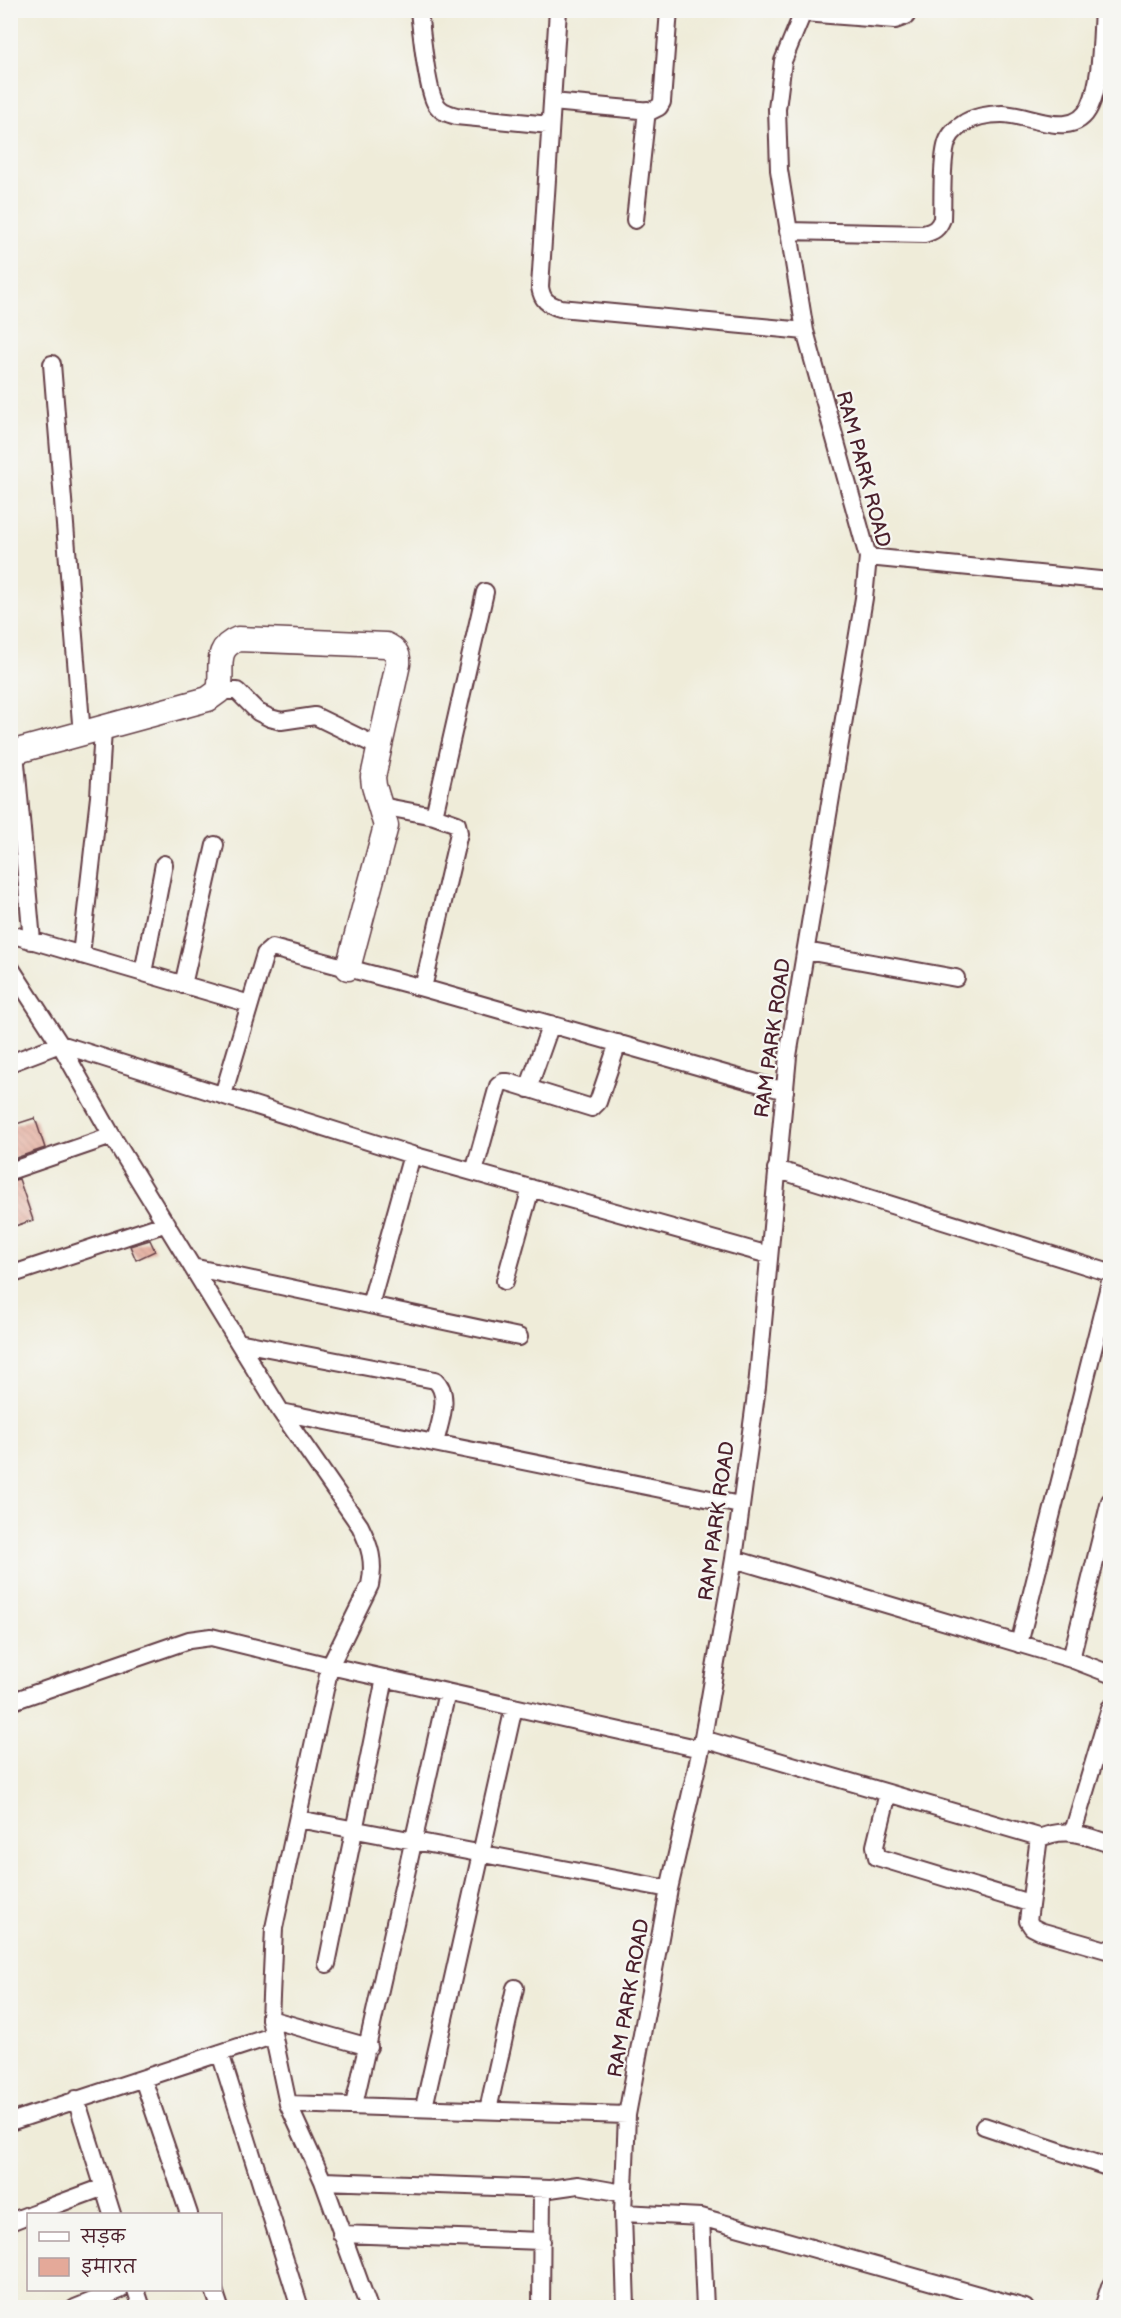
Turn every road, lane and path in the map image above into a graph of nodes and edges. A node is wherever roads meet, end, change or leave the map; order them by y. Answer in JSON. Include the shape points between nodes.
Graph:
{"nodes":[{"id":1,"x":418,"y":10,"type":"edge"},
{"id":2,"x":558,"y":10,"type":"edge"},
{"id":3,"x":669,"y":10,"type":"edge"},
{"id":4,"x":909,"y":10,"type":"edge"},
{"id":5,"x":1103,"y":10,"type":"edge"},
{"id":6,"x":804,"y":12,"type":"edge"},
{"id":7,"x":1103,"y":86,"type":"edge"},
{"id":8,"x":552,"y":102,"type":"junction"},
{"id":9,"x":646,"y":110,"type":"junction"},
{"id":10,"x":550,"y":125,"type":"junction"},
{"id":11,"x":635,"y":220,"type":"dead end"},
{"id":12,"x":788,"y":231,"type":"junction"},
{"id":13,"x":805,"y":331,"type":"junction"},
{"id":14,"x":52,"y":364,"type":"dead end"},
{"id":15,"x":867,"y":557,"type":"junction"},
{"id":16,"x":1110,"y":581,"type":"edge"},
{"id":17,"x":485,"y":592,"type":"dead end"},
{"id":18,"x":219,"y":691,"type":"junction"},
{"id":19,"x":93,"y":732,"type":"junction"},
{"id":20,"x":379,"y":747,"type":"junction"},
{"id":21,"x":13,"y":753,"type":"edge"},
{"id":22,"x":381,"y":806,"type":"junction"},
{"id":23,"x":434,"y":816,"type":"junction"},
{"id":24,"x":215,"y":845,"type":"dead end"},
{"id":25,"x":164,"y":864,"type":"dead end"},
{"id":26,"x":10,"y":934,"type":"edge"},
{"id":27,"x":32,"y":940,"type":"junction"},
{"id":28,"x":806,"y":951,"type":"junction"},
{"id":29,"x":81,"y":955,"type":"junction"},
{"id":30,"x":10,"y":967,"type":"edge"},
{"id":31,"x":348,"y":968,"type":"junction"},
{"id":32,"x":143,"y":973,"type":"junction"},
{"id":33,"x":956,"y":978,"type":"dead end"},
{"id":34,"x":183,"y":985,"type":"junction"},
{"id":35,"x":423,"y":988,"type":"junction"},
{"id":36,"x":250,"y":1004,"type":"junction"},
{"id":37,"x":551,"y":1024,"type":"junction"},
{"id":38,"x":618,"y":1043,"type":"junction"},
{"id":39,"x":60,"y":1044,"type":"junction"},
{"id":40,"x":10,"y":1063,"type":"edge"},
{"id":41,"x":528,"y":1089,"type":"junction"},
{"id":42,"x":785,"y":1091,"type":"junction"},
{"id":43,"x":224,"y":1095,"type":"junction"},
{"id":44,"x":112,"y":1136,"type":"junction"},
{"id":45,"x":412,"y":1155,"type":"junction"},
{"id":46,"x":776,"y":1169,"type":"junction"},
{"id":47,"x":10,"y":1171,"type":"edge"},
{"id":48,"x":474,"y":1172,"type":"junction"},
{"id":49,"x":531,"y":1188,"type":"junction"},
{"id":50,"x":167,"y":1223,"type":"junction"},
{"id":51,"x":769,"y":1255,"type":"junction"},
{"id":52,"x":192,"y":1267,"type":"junction"},
{"id":53,"x":1110,"y":1273,"type":"edge"},
{"id":54,"x":10,"y":1275,"type":"edge"},
{"id":55,"x":506,"y":1281,"type":"dead end"},
{"id":56,"x":1110,"y":1281,"type":"edge"},
{"id":57,"x":370,"y":1305,"type":"junction"},
{"id":58,"x":519,"y":1337,"type":"dead end"},
{"id":59,"x":238,"y":1342,"type":"junction"},
{"id":60,"x":281,"y":1412,"type":"junction"},
{"id":61,"x":435,"y":1443,"type":"junction"},
{"id":62,"x":1110,"y":1501,"type":"edge"},
{"id":63,"x":740,"y":1505,"type":"junction"},
{"id":64,"x":734,"y":1559,"type":"junction"},
{"id":65,"x":1019,"y":1644,"type":"junction"},
{"id":66,"x":1071,"y":1659,"type":"junction"},
{"id":67,"x":330,"y":1666,"type":"junction"},
{"id":68,"x":1110,"y":1674,"type":"edge"},
{"id":69,"x":385,"y":1678,"type":"junction"},
{"id":70,"x":447,"y":1692,"type":"junction"},
{"id":71,"x":10,"y":1702,"type":"edge"},
{"id":72,"x":514,"y":1707,"type":"junction"},
{"id":73,"x":1110,"y":1708,"type":"edge"},
{"id":74,"x":702,"y":1744,"type":"junction"},
{"id":75,"x":888,"y":1792,"type":"junction"},
{"id":76,"x":298,"y":1819,"type":"junction"},
{"id":77,"x":354,"y":1830,"type":"junction"},
{"id":78,"x":1073,"y":1832,"type":"junction"},
{"id":79,"x":1038,"y":1839,"type":"junction"},
{"id":80,"x":414,"y":1842,"type":"junction"},
{"id":81,"x":1110,"y":1844,"type":"edge"},
{"id":82,"x":481,"y":1855,"type":"junction"},
{"id":83,"x":669,"y":1889,"type":"junction"},
{"id":84,"x":1029,"y":1903,"type":"junction"},
{"id":85,"x":1110,"y":1950,"type":"edge"},
{"id":86,"x":327,"y":1964,"type":"dead end"},
{"id":87,"x":515,"y":1988,"type":"dead end"},
{"id":88,"x":270,"y":2019,"type":"junction"},
{"id":89,"x":272,"y":2036,"type":"junction"},
{"id":90,"x":369,"y":2047,"type":"junction"},
{"id":91,"x":220,"y":2053,"type":"junction"},
{"id":92,"x":143,"y":2079,"type":"junction"},
{"id":93,"x":75,"y":2100,"type":"junction"},
{"id":94,"x":288,"y":2104,"type":"junction"},
{"id":95,"x":354,"y":2105,"type":"junction"},
{"id":96,"x":424,"y":2107,"type":"junction"},
{"id":97,"x":488,"y":2110,"type":"junction"},
{"id":98,"x":627,"y":2115,"type":"junction"},
{"id":99,"x":10,"y":2122,"type":"edge"},
{"id":100,"x":984,"y":2126,"type":"dead end"},
{"id":101,"x":1110,"y":2168,"type":"edge"},
{"id":102,"x":323,"y":2181,"type":"junction"},
{"id":103,"x":104,"y":2187,"type":"junction"},
{"id":104,"x":542,"y":2189,"type":"junction"},
{"id":105,"x":623,"y":2193,"type":"junction"},
{"id":106,"x":35,"y":2213,"type":"edge"},
{"id":107,"x":112,"y":2213,"type":"edge"},
{"id":108,"x":189,"y":2213,"type":"edge"},
{"id":109,"x":623,"y":2213,"type":"junction"},
{"id":110,"x":27,"y":2216,"type":"edge"},
{"id":111,"x":701,"y":2217,"type":"junction"},
{"id":112,"x":10,"y":2222,"type":"edge"},
{"id":113,"x":341,"y":2234,"type":"junction"},
{"id":114,"x":542,"y":2241,"type":"junction"},
{"id":115,"x":1110,"y":2286,"type":"edge"},
{"id":116,"x":115,"y":2291,"type":"edge"},
{"id":117,"x":137,"y":2291,"type":"edge"},
{"id":118,"x":215,"y":2291,"type":"edge"},
{"id":119,"x":75,"y":2307,"type":"edge"},
{"id":120,"x":142,"y":2307,"type":"edge"},
{"id":121,"x":220,"y":2307,"type":"edge"},
{"id":122,"x":300,"y":2307,"type":"edge"},
{"id":123,"x":369,"y":2307,"type":"edge"},
{"id":124,"x":542,"y":2307,"type":"edge"},
{"id":125,"x":626,"y":2307,"type":"edge"},
{"id":126,"x":705,"y":2307,"type":"edge"},
{"id":127,"x":1024,"y":2307,"type":"edge"},
{"id":128,"x":1103,"y":2307,"type":"edge"}],
"edges":[{"from":1,"to":10,"type":"street","via":[[430,88],[444,113]]},
{"from":2,"to":8,"type":"street"},
{"from":3,"to":9,"type":"street","via":[[662,102],[656,110]]},
{"from":4,"to":6,"type":"street","via":[[906,16],[895,20]]},
{"from":5,"to":7,"type":"street"},
{"from":6,"to":12,"type":"street","name":"RAM PARK ROAD","via":[[783,61],[777,109],[779,170]]},
{"from":7,"to":12,"type":"street","via":[[1082,117],[1072,123],[985,115],[954,130],[946,144],[942,219],[933,232]]},
{"from":8,"to":9,"type":"street"},
{"from":8,"to":10,"type":"street"},
{"from":9,"to":11,"type":"street"},
{"from":10,"to":13,"type":"street","via":[[540,287],[549,305]]},
{"from":12,"to":13,"type":"street","name":"RAM PARK ROAD"},
{"from":13,"to":15,"type":"street","name":"RAM PARK ROAD"},
{"from":14,"to":19,"type":"street"},
{"from":15,"to":16,"type":"street"},
{"from":15,"to":28,"type":"street","name":"RAM PARK ROAD","via":[[864,598]]},
{"from":17,"to":23,"type":"street"},
{"from":18,"to":19,"type":"street","via":[[208,699]]},
{"from":18,"to":20,"type":"street","via":[[237,691],[270,718],[281,721],[315,716]]},
{"from":18,"to":20,"type":"street","via":[[223,648],[238,639],[392,647],[398,658]]},
{"from":19,"to":21,"type":"street"},
{"from":19,"to":29,"type":"street","via":[[99,797]]},
{"from":20,"to":22,"type":"street","via":[[373,777]]},
{"from":21,"to":27,"type":"street"},
{"from":22,"to":23,"type":"street"},
{"from":22,"to":31,"type":"street","via":[[385,836]]},
{"from":23,"to":35,"type":"street","via":[[457,824],[459,833]]},
{"from":24,"to":34,"type":"street"},
{"from":25,"to":32,"type":"street"},
{"from":26,"to":27,"type":"street"},
{"from":27,"to":29,"type":"street"},
{"from":28,"to":33,"type":"street"},
{"from":28,"to":42,"type":"street","name":"RAM PARK ROAD"},
{"from":29,"to":32,"type":"street"},
{"from":30,"to":39,"type":"street"},
{"from":31,"to":35,"type":"street"},
{"from":31,"to":36,"type":"street","via":[[272,948],[265,954]]},
{"from":32,"to":34,"type":"street"},
{"from":34,"to":36,"type":"street"},
{"from":35,"to":37,"type":"street"},
{"from":36,"to":43,"type":"street"},
{"from":37,"to":38,"type":"street"},
{"from":37,"to":41,"type":"street"},
{"from":38,"to":41,"type":"street","via":[[596,1106],[587,1108]]},
{"from":38,"to":42,"type":"street"},
{"from":39,"to":40,"type":"street"},
{"from":39,"to":43,"type":"street"},
{"from":39,"to":44,"type":"street"},
{"from":41,"to":48,"type":"street","via":[[508,1082],[498,1086]]},
{"from":42,"to":46,"type":"street","name":"RAM PARK ROAD"},
{"from":43,"to":45,"type":"street"},
{"from":44,"to":47,"type":"street"},
{"from":44,"to":50,"type":"street"},
{"from":45,"to":48,"type":"street"},
{"from":45,"to":57,"type":"street"},
{"from":46,"to":51,"type":"street","name":"RAM PARK ROAD"},
{"from":46,"to":53,"type":"street"},
{"from":48,"to":49,"type":"street"},
{"from":49,"to":51,"type":"street"},
{"from":49,"to":55,"type":"street"},
{"from":50,"to":52,"type":"street"},
{"from":50,"to":54,"type":"street"},
{"from":51,"to":63,"type":"street","name":"RAM PARK ROAD","via":[[757,1388]]},
{"from":52,"to":57,"type":"street"},
{"from":52,"to":59,"type":"street"},
{"from":56,"to":65,"type":"street"},
{"from":57,"to":58,"type":"street"},
{"from":59,"to":60,"type":"street"},
{"from":59,"to":61,"type":"street","via":[[435,1380],[444,1398]]},
{"from":60,"to":61,"type":"street"},
{"from":60,"to":67,"type":"street","via":[[360,1526],[372,1557],[370,1585]]},
{"from":61,"to":63,"type":"street"},
{"from":62,"to":66,"type":"street"},
{"from":63,"to":64,"type":"street","name":"RAM PARK ROAD"},
{"from":64,"to":65,"type":"street"},
{"from":64,"to":74,"type":"street","name":"RAM PARK ROAD"},
{"from":65,"to":66,"type":"street"},
{"from":66,"to":68,"type":"street"},
{"from":67,"to":69,"type":"street"},
{"from":67,"to":71,"type":"street","via":[[211,1637],[200,1638]]},
{"from":67,"to":76,"type":"street"},
{"from":69,"to":70,"type":"street"},
{"from":69,"to":77,"type":"street"},
{"from":70,"to":72,"type":"street"},
{"from":70,"to":80,"type":"street"},
{"from":72,"to":74,"type":"street"},
{"from":72,"to":82,"type":"street"},
{"from":73,"to":78,"type":"street"},
{"from":74,"to":75,"type":"street"},
{"from":74,"to":83,"type":"street","name":"RAM PARK ROAD"},
{"from":75,"to":79,"type":"street"},
{"from":75,"to":84,"type":"street","via":[[875,1846],[877,1857]]},
{"from":76,"to":77,"type":"street"},
{"from":76,"to":88,"type":"street","via":[[274,1928]]},
{"from":77,"to":80,"type":"street"},
{"from":77,"to":86,"type":"street"},
{"from":78,"to":79,"type":"street","via":[[1052,1833]]},
{"from":78,"to":81,"type":"street"},
{"from":79,"to":84,"type":"street"},
{"from":80,"to":82,"type":"street"},
{"from":80,"to":90,"type":"street"},
{"from":82,"to":83,"type":"street"},
{"from":82,"to":96,"type":"street"},
{"from":83,"to":98,"type":"street","name":"RAM PARK ROAD"},
{"from":84,"to":85,"type":"street","via":[[1028,1921],[1032,1927]]},
{"from":87,"to":97,"type":"street"},
{"from":88,"to":89,"type":"street"},
{"from":88,"to":90,"type":"street"},
{"from":89,"to":91,"type":"street"},
{"from":89,"to":94,"type":"street"},
{"from":90,"to":95,"type":"street"},
{"from":91,"to":92,"type":"street"},
{"from":91,"to":122,"type":"street"},
{"from":92,"to":93,"type":"street"},
{"from":92,"to":108,"type":"street"},
{"from":93,"to":99,"type":"street"},
{"from":93,"to":103,"type":"street"},
{"from":94,"to":95,"type":"street"},
{"from":94,"to":102,"type":"street"},
{"from":95,"to":96,"type":"street"},
{"from":96,"to":97,"type":"street"},
{"from":97,"to":98,"type":"street"},
{"from":98,"to":105,"type":"street","name":"RAM PARK ROAD"},
{"from":100,"to":101,"type":"street"},
{"from":102,"to":104,"type":"street"},
{"from":102,"to":113,"type":"street"},
{"from":103,"to":106,"type":"street"},
{"from":103,"to":107,"type":"street"},
{"from":104,"to":105,"type":"street","via":[[578,2185]]},
{"from":104,"to":114,"type":"street"},
{"from":105,"to":109,"type":"street","name":"RAM PARK ROAD"},
{"from":109,"to":111,"type":"street"},
{"from":109,"to":125,"type":"street","name":"RAM PARK ROAD"},
{"from":110,"to":112,"type":"street"},
{"from":111,"to":126,"type":"street"},
{"from":111,"to":127,"type":"street"},
{"from":113,"to":114,"type":"street"},
{"from":113,"to":123,"type":"street"},
{"from":114,"to":124,"type":"street"},
{"from":115,"to":128,"type":"street"},
{"from":116,"to":119,"type":"street"},
{"from":117,"to":120,"type":"street"},
{"from":118,"to":121,"type":"street"}]}
